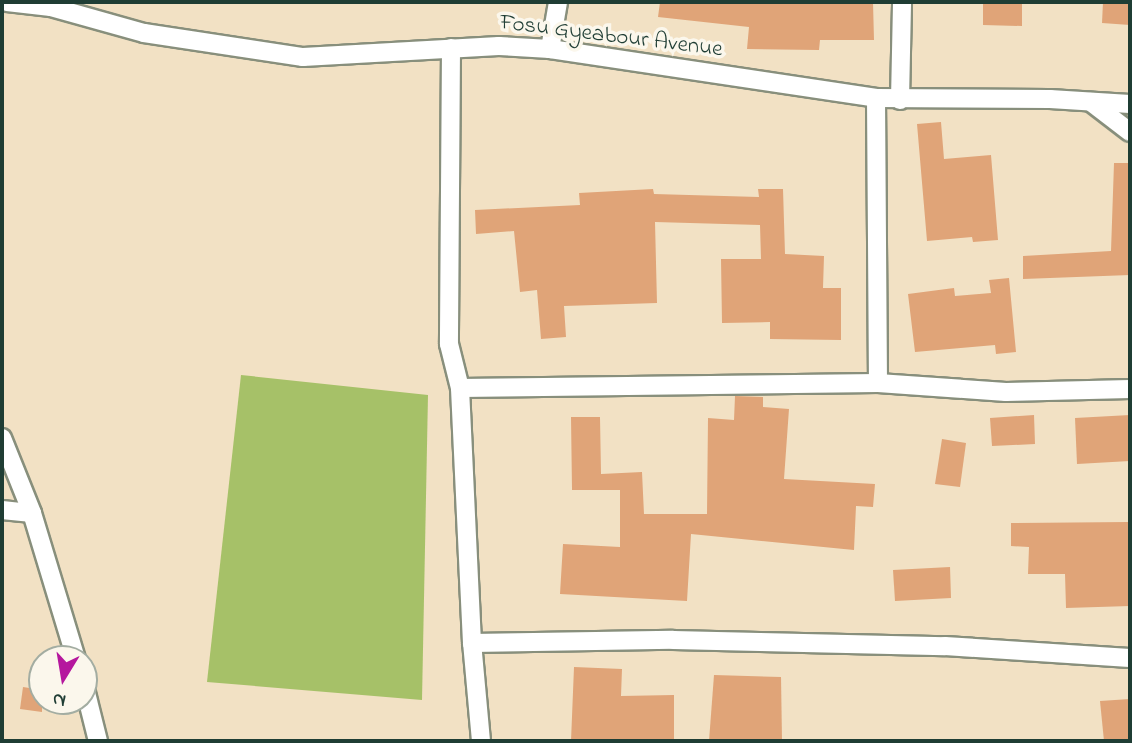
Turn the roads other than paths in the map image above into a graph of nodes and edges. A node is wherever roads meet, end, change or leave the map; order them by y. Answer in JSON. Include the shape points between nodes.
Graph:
{"nodes":[{"id":1,"x":7,"y":2,"type":"edge"},
{"id":2,"x":558,"y":2,"type":"edge"},
{"id":3,"x":902,"y":2,"type":"edge"},
{"id":4,"x":51,"y":5,"type":"edge"},
{"id":5,"x":451,"y":48,"type":"junction"},
{"id":6,"x":550,"y":50,"type":"junction"},
{"id":7,"x":876,"y":98,"type":"junction"},
{"id":8,"x":900,"y":100,"type":"junction"},
{"id":9,"x":1091,"y":102,"type":"junction"},
{"id":10,"x":1130,"y":104,"type":"edge"},
{"id":11,"x":1130,"y":132,"type":"edge"},
{"id":12,"x":878,"y":383,"type":"junction"},
{"id":13,"x":460,"y":387,"type":"junction"},
{"id":14,"x":1130,"y":389,"type":"edge"},
{"id":15,"x":2,"y":438,"type":"edge"},
{"id":16,"x":2,"y":510,"type":"edge"},
{"id":17,"x":32,"y":513,"type":"junction"},
{"id":18,"x":471,"y":643,"type":"junction"},
{"id":19,"x":72,"y":645,"type":"edge"},
{"id":20,"x":1130,"y":658,"type":"edge"},
{"id":21,"x":91,"y":715,"type":"edge"},
{"id":22,"x":97,"y":741,"type":"edge"},
{"id":23,"x":481,"y":741,"type":"edge"}],
"edges":[{"from":1,"to":4,"type":"street","name":"Fosu Gyeabour Avenue"},
{"from":2,"to":6,"type":"street"},
{"from":3,"to":8,"type":"street"},
{"from":4,"to":5,"type":"street","name":"Fosu Gyeabour Avenue","via":[[144,33],[303,57]]},
{"from":5,"to":6,"type":"street","name":"Fosu Gyeabour Avenue"},
{"from":5,"to":13,"type":"street","via":[[449,344]]},
{"from":6,"to":7,"type":"street","name":"Fosu Gyeabour Avenue"},
{"from":7,"to":8,"type":"street","name":"Fosu Gyeabour Avenue"},
{"from":7,"to":12,"type":"street"},
{"from":8,"to":9,"type":"street","name":"Fosu Gyeabour Avenue"},
{"from":9,"to":10,"type":"street","name":"Fosu Gyeabour Avenue"},
{"from":9,"to":11,"type":"street"},
{"from":12,"to":13,"type":"street"},
{"from":12,"to":14,"type":"street","via":[[1006,392]]},
{"from":13,"to":18,"type":"street"},
{"from":15,"to":17,"type":"street"},
{"from":16,"to":17,"type":"street"},
{"from":17,"to":19,"type":"street"},
{"from":18,"to":20,"type":"street","via":[[687,640],[945,646]]},
{"from":18,"to":23,"type":"street"},
{"from":21,"to":22,"type":"street"}]}
